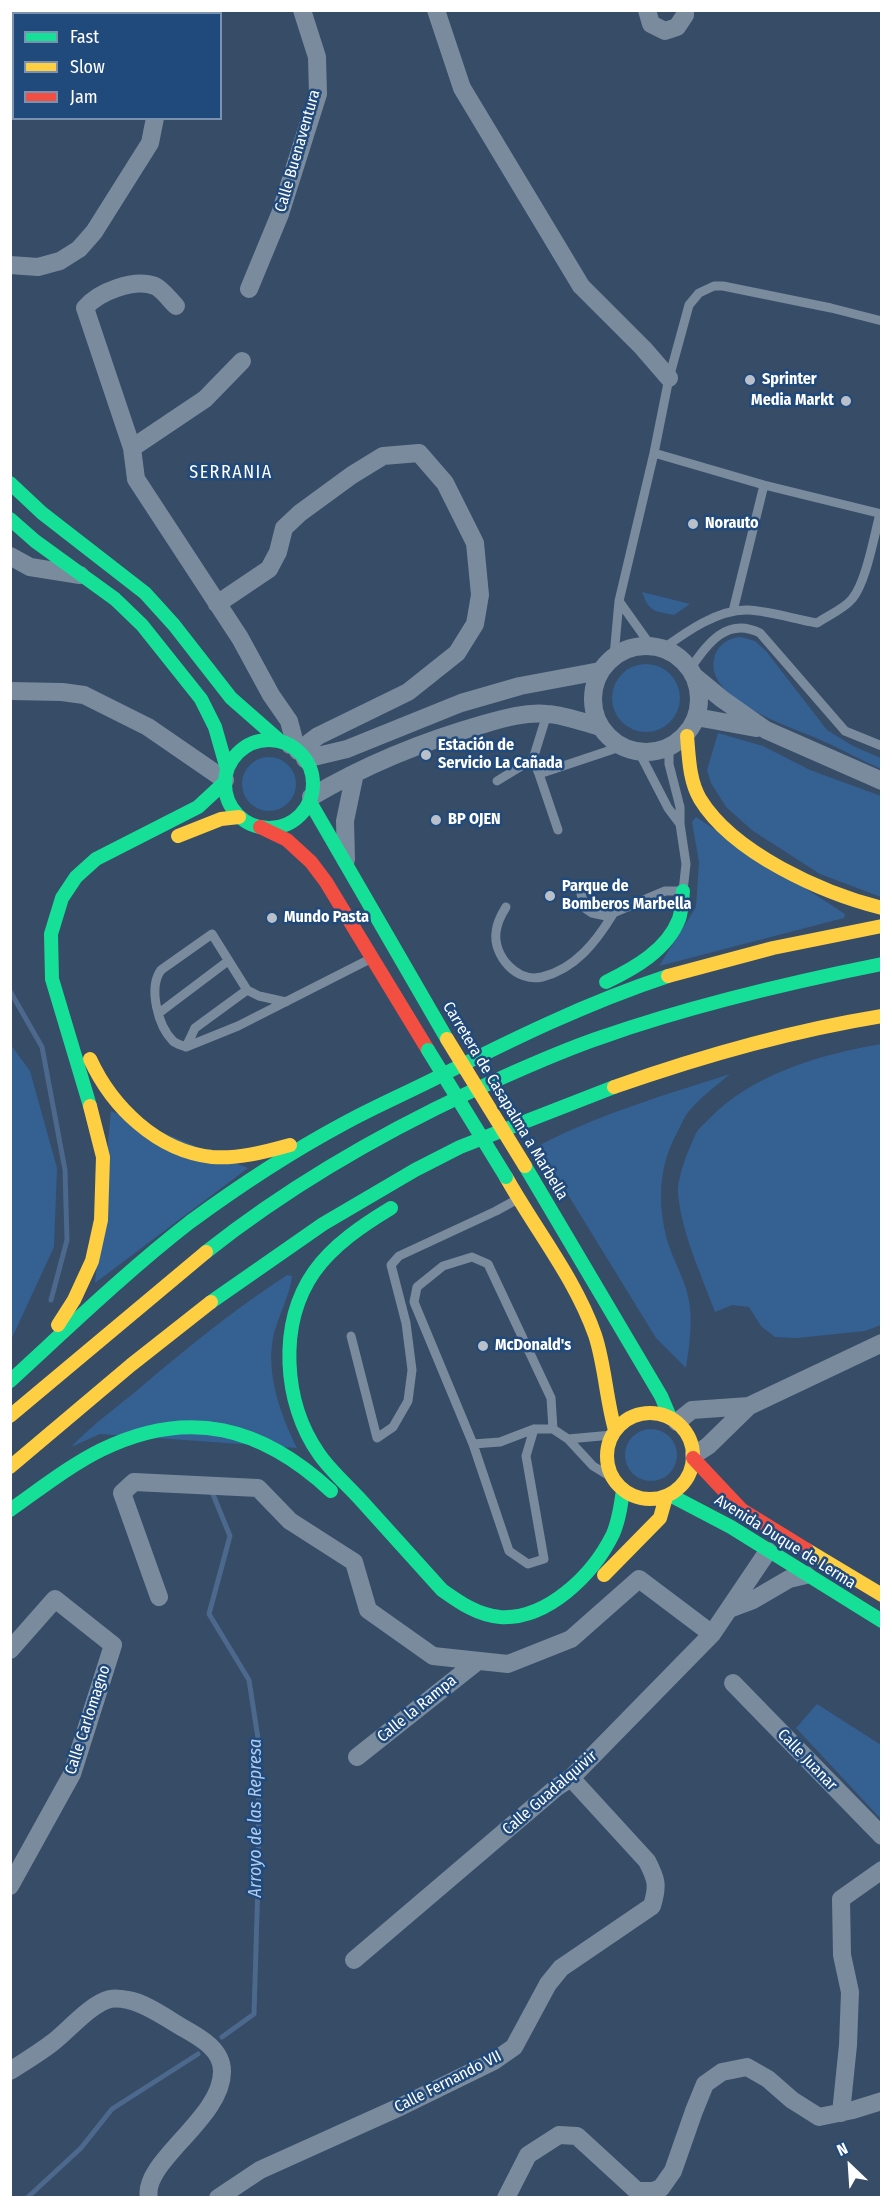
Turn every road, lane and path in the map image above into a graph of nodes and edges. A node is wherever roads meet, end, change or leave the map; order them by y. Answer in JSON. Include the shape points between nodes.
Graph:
{"nodes":[{"id":1,"x":302,"y":10,"type":"edge"},
{"id":2,"x":436,"y":10,"type":"edge"},
{"id":3,"x":647,"y":10,"type":"edge"},
{"id":4,"x":685,"y":10,"type":"edge"},
{"id":5,"x":155,"y":120,"type":"edge"},
{"id":6,"x":10,"y":265,"type":"edge"},
{"id":7,"x":249,"y":289,"type":"dead end"},
{"id":8,"x":176,"y":306,"type":"dead end"},
{"id":9,"x":882,"y":321,"type":"edge"},
{"id":10,"x":242,"y":361,"type":"dead end"},
{"id":11,"x":669,"y":378,"type":"junction"},
{"id":12,"x":132,"y":448,"type":"junction"},
{"id":13,"x":654,"y":453,"type":"junction"},
{"id":14,"x":10,"y":483,"type":"edge"},
{"id":15,"x":764,"y":485,"type":"junction"},
{"id":16,"x":881,"y":514,"type":"edge"},
{"id":17,"x":10,"y":519,"type":"edge"},
{"id":18,"x":10,"y":556,"type":"edge"},
{"id":19,"x":84,"y":576,"type":"junction"},
{"id":20,"x":619,"y":601,"type":"junction"},
{"id":21,"x":217,"y":604,"type":"junction"},
{"id":22,"x":733,"y":611,"type":"junction"},
{"id":23,"x":658,"y":647,"type":"junction"},
{"id":24,"x":614,"y":656,"type":"junction"},
{"id":25,"x":600,"y":671,"type":"junction"},
{"id":26,"x":692,"y":672,"type":"junction"},
{"id":27,"x":10,"y":691,"type":"edge"},
{"id":28,"x":547,"y":714,"type":"junction"},
{"id":29,"x":696,"y":717,"type":"junction"},
{"id":30,"x":600,"y":727,"type":"junction"},
{"id":31,"x":766,"y":730,"type":"junction"},
{"id":32,"x":687,"y":736,"type":"junction"},
{"id":33,"x":882,"y":746,"type":"edge"},
{"id":34,"x":620,"y":747,"type":"junction"},
{"id":35,"x":669,"y":747,"type":"junction"},
{"id":36,"x":293,"y":749,"type":"junction"},
{"id":37,"x":639,"y":752,"type":"junction"},
{"id":38,"x":533,"y":759,"type":"junction"},
{"id":39,"x":356,"y":773,"type":"junction"},
{"id":40,"x":539,"y":774,"type":"junction"},
{"id":41,"x":226,"y":777,"type":"junction"},
{"id":42,"x":497,"y":781,"type":"dead end"},
{"id":43,"x":882,"y":782,"type":"edge"},
{"id":44,"x":310,"y":799,"type":"junction"},
{"id":45,"x":240,"y":817,"type":"junction"},
{"id":46,"x":680,"y":824,"type":"junction"},
{"id":47,"x":260,"y":827,"type":"junction"},
{"id":48,"x":558,"y":830,"type":"dead end"},
{"id":49,"x":162,"y":844,"type":"dead end"},
{"id":50,"x":347,"y":869,"type":"junction"},
{"id":51,"x":683,"y":891,"type":"junction"},
{"id":52,"x":581,"y":894,"type":"dead end"},
{"id":53,"x":73,"y":907,"type":"dead end"},
{"id":54,"x":506,"y":907,"type":"dead end"},
{"id":55,"x":882,"y":908,"type":"edge"},
{"id":56,"x":613,"y":914,"type":"junction"},
{"id":57,"x":882,"y":926,"type":"edge"},
{"id":58,"x":372,"y":957,"type":"junction"},
{"id":59,"x":228,"y":961,"type":"junction"},
{"id":60,"x":882,"y":964,"type":"edge"},
{"id":61,"x":247,"y":990,"type":"junction"},
{"id":62,"x":286,"y":1002,"type":"junction"},
{"id":63,"x":159,"y":1013,"type":"junction"},
{"id":64,"x":882,"y":1016,"type":"edge"},
{"id":65,"x":520,"y":1035,"type":"junction"},
{"id":66,"x":186,"y":1047,"type":"junction"},
{"id":67,"x":514,"y":1127,"type":"junction"},
{"id":68,"x":328,"y":1132,"type":"junction"},
{"id":69,"x":479,"y":1153,"type":"dead end"},
{"id":70,"x":518,"y":1199,"type":"junction"},
{"id":71,"x":405,"y":1200,"type":"dead end"},
{"id":72,"x":351,"y":1336,"type":"dead end"},
{"id":73,"x":882,"y":1343,"type":"edge"},
{"id":74,"x":36,"y":1358,"type":"junction"},
{"id":75,"x":10,"y":1381,"type":"edge"},
{"id":76,"x":750,"y":1406,"type":"junction"},
{"id":77,"x":10,"y":1416,"type":"edge"},
{"id":78,"x":674,"y":1420,"type":"junction"},
{"id":79,"x":534,"y":1429,"type":"junction"},
{"id":80,"x":552,"y":1429,"type":"junction"},
{"id":81,"x":614,"y":1432,"type":"junction"},
{"id":82,"x":568,"y":1439,"type":"junction"},
{"id":83,"x":473,"y":1444,"type":"junction"},
{"id":84,"x":694,"y":1456,"type":"junction"},
{"id":85,"x":10,"y":1467,"type":"edge"},
{"id":86,"x":611,"y":1477,"type":"junction"},
{"id":87,"x":623,"y":1490,"type":"junction"},
{"id":88,"x":668,"y":1496,"type":"junction"},
{"id":89,"x":342,"y":1503,"type":"dead end"},
{"id":90,"x":10,"y":1510,"type":"edge"},
{"id":91,"x":768,"y":1551,"type":"junction"},
{"id":92,"x":806,"y":1575,"type":"junction"},
{"id":93,"x":594,"y":1586,"type":"dead end"},
{"id":94,"x":882,"y":1595,"type":"edge"},
{"id":95,"x":159,"y":1597,"type":"dead end"},
{"id":96,"x":729,"y":1609,"type":"junction"},
{"id":97,"x":882,"y":1621,"type":"edge"},
{"id":98,"x":712,"y":1634,"type":"junction"},
{"id":99,"x":10,"y":1650,"type":"edge"},
{"id":100,"x":478,"y":1661,"type":"junction"},
{"id":101,"x":733,"y":1683,"type":"dead end"},
{"id":102,"x":357,"y":1757,"type":"dead end"},
{"id":103,"x":570,"y":1779,"type":"junction"},
{"id":104,"x":882,"y":1836,"type":"edge"},
{"id":105,"x":882,"y":1870,"type":"edge"},
{"id":106,"x":10,"y":1886,"type":"edge"},
{"id":107,"x":354,"y":1960,"type":"dead end"},
{"id":108,"x":10,"y":2072,"type":"edge"},
{"id":109,"x":882,"y":2101,"type":"edge"},
{"id":110,"x":841,"y":2113,"type":"junction"},
{"id":111,"x":149,"y":2198,"type":"edge"},
{"id":112,"x":218,"y":2198,"type":"edge"},
{"id":113,"x":506,"y":2198,"type":"edge"}],
"edges":[{"from":1,"to":7,"type":"street","name":"Calle Buenaventura","via":[[317,57],[318,94],[280,214]]},
{"from":2,"to":11,"type":"street","via":[[462,88],[581,286]]},
{"from":3,"to":4,"type":"street","via":[[651,24],[664,31],[677,27]]},
{"from":5,"to":6,"type":"street","via":[[150,143],[94,232],[79,249],[60,261],[38,267]]},
{"from":8,"to":12,"type":"street","via":[[156,286],[128,284],[92,299],[85,308]]},
{"from":9,"to":11,"type":"lane","via":[[714,286],[699,293],[689,305]]},
{"from":10,"to":12,"type":"street","via":[[205,399]]},
{"from":11,"to":13,"type":"lane"},
{"from":12,"to":21,"type":"street","via":[[136,479]]},
{"from":13,"to":15,"type":"lane"},
{"from":13,"to":20,"type":"lane"},
{"from":14,"to":36,"type":"main road","via":[[45,518],[149,598],[218,684],[246,713]]},
{"from":15,"to":16,"type":"lane"},
{"from":15,"to":22,"type":"lane"},
{"from":16,"to":22,"type":"lane","via":[[860,586],[843,606],[817,623],[748,610]]},
{"from":17,"to":19,"type":"main road"},
{"from":18,"to":19,"type":"street","via":[[30,567]]},
{"from":19,"to":41,"type":"main road","via":[[142,625],[201,699],[215,727]]},
{"from":20,"to":23,"type":"lane"},
{"from":20,"to":24,"type":"lane"},
{"from":21,"to":36,"type":"street","via":[[289,721]]},
{"from":21,"to":36,"type":"street","via":[[269,569],[284,528],[300,513],[383,456],[418,453],[445,483],[476,543],[480,595],[475,624],[457,653],[408,692]]},
{"from":22,"to":23,"type":"lane"},
{"from":23,"to":24,"type":"street","via":[[626,650]]},
{"from":23,"to":26,"type":"street","via":[[676,655]]},
{"from":24,"to":25,"type":"street"},
{"from":25,"to":30,"type":"street","via":[[592,693]]},
{"from":25,"to":36,"type":"street","via":[[520,686],[461,703],[347,749]]},
{"from":26,"to":29,"type":"street","via":[[699,699]]},
{"from":26,"to":31,"type":"street"},
{"from":26,"to":33,"type":"lane","via":[[706,646],[720,634],[750,628],[760,633],[845,731]]},
{"from":27,"to":41,"type":"street","via":[[84,695],[148,727]]},
{"from":28,"to":30,"type":"street"},
{"from":28,"to":38,"type":"lane"},
{"from":28,"to":39,"type":"street","via":[[503,719],[460,731]]},
{"from":29,"to":31,"type":"street"},
{"from":29,"to":32,"type":"street"},
{"from":30,"to":34,"type":"street"},
{"from":31,"to":43,"type":"street"},
{"from":32,"to":35,"type":"street"},
{"from":32,"to":55,"type":"main road","via":[[694,786],[701,801],[727,830],[813,885]]},
{"from":34,"to":37,"type":"street"},
{"from":34,"to":40,"type":"lane"},
{"from":35,"to":37,"type":"street"},
{"from":35,"to":46,"type":"lane"},
{"from":36,"to":41,"type":"main road","via":[[259,741],[249,745],[240,752]]},
{"from":36,"to":44,"type":"main road","via":[[313,777]]},
{"from":37,"to":46,"type":"lane"},
{"from":38,"to":40,"type":"lane"},
{"from":38,"to":42,"type":"lane"},
{"from":39,"to":44,"type":"street"},
{"from":39,"to":50,"type":"street","via":[[345,821]]},
{"from":40,"to":48,"type":"lane"},
{"from":41,"to":45,"type":"main road","via":[[228,801]]},
{"from":41,"to":74,"type":"main road","via":[[198,807],[96,859],[76,877],[62,898],[51,934],[52,979],[103,1157],[101,1220],[88,1271]]},
{"from":44,"to":47,"type":"main road","via":[[290,823]]},
{"from":44,"to":50,"type":"main road","name":"Carretera de Casapalma a Marbella"},
{"from":45,"to":47,"type":"main road"},
{"from":45,"to":49,"type":"main road","via":[[221,819]]},
{"from":46,"to":51,"type":"lane","via":[[686,864]]},
{"from":47,"to":58,"type":"main road","via":[[287,840],[310,862]]},
{"from":50,"to":78,"type":"main road","name":"Carretera de Casapalma a Marbella","bridge":true},
{"from":51,"to":56,"type":"lane","via":[[665,891]]},
{"from":51,"to":65,"type":"main road","via":[[680,918],[663,947],[632,969],[556,1008]]},
{"from":52,"to":56,"type":"lane","via":[[592,914]]},
{"from":53,"to":68,"type":"main road","via":[[66,934],[64,978],[94,1069],[117,1104],[141,1126],[204,1155],[244,1156]]},
{"from":54,"to":56,"type":"lane","via":[[498,919],[496,946],[508,966],[533,978],[571,964],[586,952]]},
{"from":57,"to":65,"type":"main road","via":[[667,976]]},
{"from":58,"to":62,"type":"lane"},
{"from":58,"to":70,"type":"main road","bridge":true},
{"from":59,"to":61,"type":"lane"},
{"from":59,"to":63,"type":"lane"},
{"from":59,"to":63,"type":"lane","via":[[212,934],[161,970],[154,986]]},
{"from":60,"to":77,"type":"main road","via":[[768,987],[632,1027],[561,1052],[416,1118],[347,1155],[217,1243]]},
{"from":61,"to":62,"type":"lane"},
{"from":61,"to":66,"type":"lane","via":[[195,1028]]},
{"from":62,"to":66,"type":"lane"},
{"from":63,"to":66,"type":"lane","via":[[174,1043]]},
{"from":64,"to":67,"type":"main road","via":[[692,1059],[596,1092]]},
{"from":65,"to":68,"type":"main road"},
{"from":67,"to":69,"type":"main road"},
{"from":67,"to":85,"type":"main road","via":[[442,1156],[375,1192],[254,1270],[172,1331]]},
{"from":68,"to":74,"type":"main road","via":[[190,1223],[127,1274]]},
{"from":70,"to":72,"type":"lane","via":[[399,1256],[391,1265],[406,1323],[412,1370],[408,1401],[393,1427],[377,1438]]},
{"from":70,"to":81,"type":"main road","via":[[572,1288],[594,1333]]},
{"from":71,"to":87,"type":"main road","via":[[367,1221],[342,1243],[307,1283],[299,1304],[289,1346],[288,1371],[298,1415],[319,1454],[442,1590],[458,1603],[489,1615],[524,1615],[562,1597],[615,1532]]},
{"from":73,"to":76,"type":"street"},
{"from":74,"to":75,"type":"main road"},
{"from":76,"to":78,"type":"street","via":[[692,1410]]},
{"from":76,"to":84,"type":"street"},
{"from":78,"to":81,"type":"main road","via":[[655,1413],[640,1414],[626,1420]]},
{"from":78,"to":84,"type":"main road","via":[[688,1434]]},
{"from":79,"to":80,"type":"lane"},
{"from":79,"to":83,"type":"lane","via":[[500,1442]]},
{"from":79,"to":83,"type":"lane","via":[[526,1456],[544,1559],[528,1564],[509,1551]]},
{"from":80,"to":82,"type":"lane"},
{"from":80,"to":83,"type":"lane","via":[[551,1398],[488,1264],[472,1257],[443,1266],[417,1287],[414,1302]]},
{"from":81,"to":82,"type":"lane"},
{"from":81,"to":86,"type":"main road","via":[[607,1452]]},
{"from":82,"to":86,"type":"lane","via":[[593,1466]]},
{"from":84,"to":88,"type":"main road","via":[[685,1482]]},
{"from":84,"to":94,"type":"main road","name":"Avenida Duque de Lerma","via":[[742,1510]]},
{"from":86,"to":87,"type":"main road"},
{"from":87,"to":88,"type":"main road","via":[[643,1499]]},
{"from":88,"to":91,"type":"main road","name":"Avenida Duque de Lerma","via":[[731,1527]]},
{"from":88,"to":93,"type":"main road","via":[[660,1518]]},
{"from":89,"to":90,"type":"main road","via":[[291,1457],[266,1442],[202,1427],[140,1435],[114,1444],[60,1474]]},
{"from":91,"to":92,"type":"main road","name":"Avenida Duque de Lerma"},
{"from":91,"to":96,"type":"street","name":"Calle Guadalquivir"},
{"from":92,"to":96,"type":"street","via":[[789,1579]]},
{"from":92,"to":97,"type":"main road","name":"Avenida Duque de Lerma"},
{"from":95,"to":100,"type":"street","via":[[122,1493],[134,1482],[258,1488],[290,1521],[354,1562],[368,1610],[433,1656]]},
{"from":96,"to":98,"type":"street","name":"Calle Guadalquivir"},
{"from":98,"to":100,"type":"street","via":[[639,1579],[571,1639],[508,1664]]},
{"from":98,"to":103,"type":"street","name":"Calle Guadalquivir"},
{"from":99,"to":106,"type":"street","name":"Calle Carlomagno","via":[[55,1599],[112,1645],[72,1774]]},
{"from":100,"to":102,"type":"street","name":"Calle la Rampa"},
{"from":101,"to":104,"type":"street","name":"Calle Juanar"},
{"from":103,"to":107,"type":"street","name":"Calle Guadalquivir"},
{"from":103,"to":112,"type":"street","name":"Calle Fernando VII","via":[[647,1861],[656,1878],[652,1906],[561,1968],[514,2047],[494,2061],[260,2170]]},
{"from":105,"to":110,"type":"street","via":[[841,1899],[842,1955],[850,1992]]},
{"from":108,"to":111,"type":"street","via":[[110,1999],[129,2000],[201,2038],[219,2059],[220,2085],[204,2116],[153,2177],[147,2190]]},
{"from":109,"to":110,"type":"street"},
{"from":110,"to":113,"type":"street","via":[[819,2117],[747,2067],[722,2072],[705,2084],[673,2171],[661,2188],[637,2190],[577,2136],[559,2135],[528,2155]]}]}
